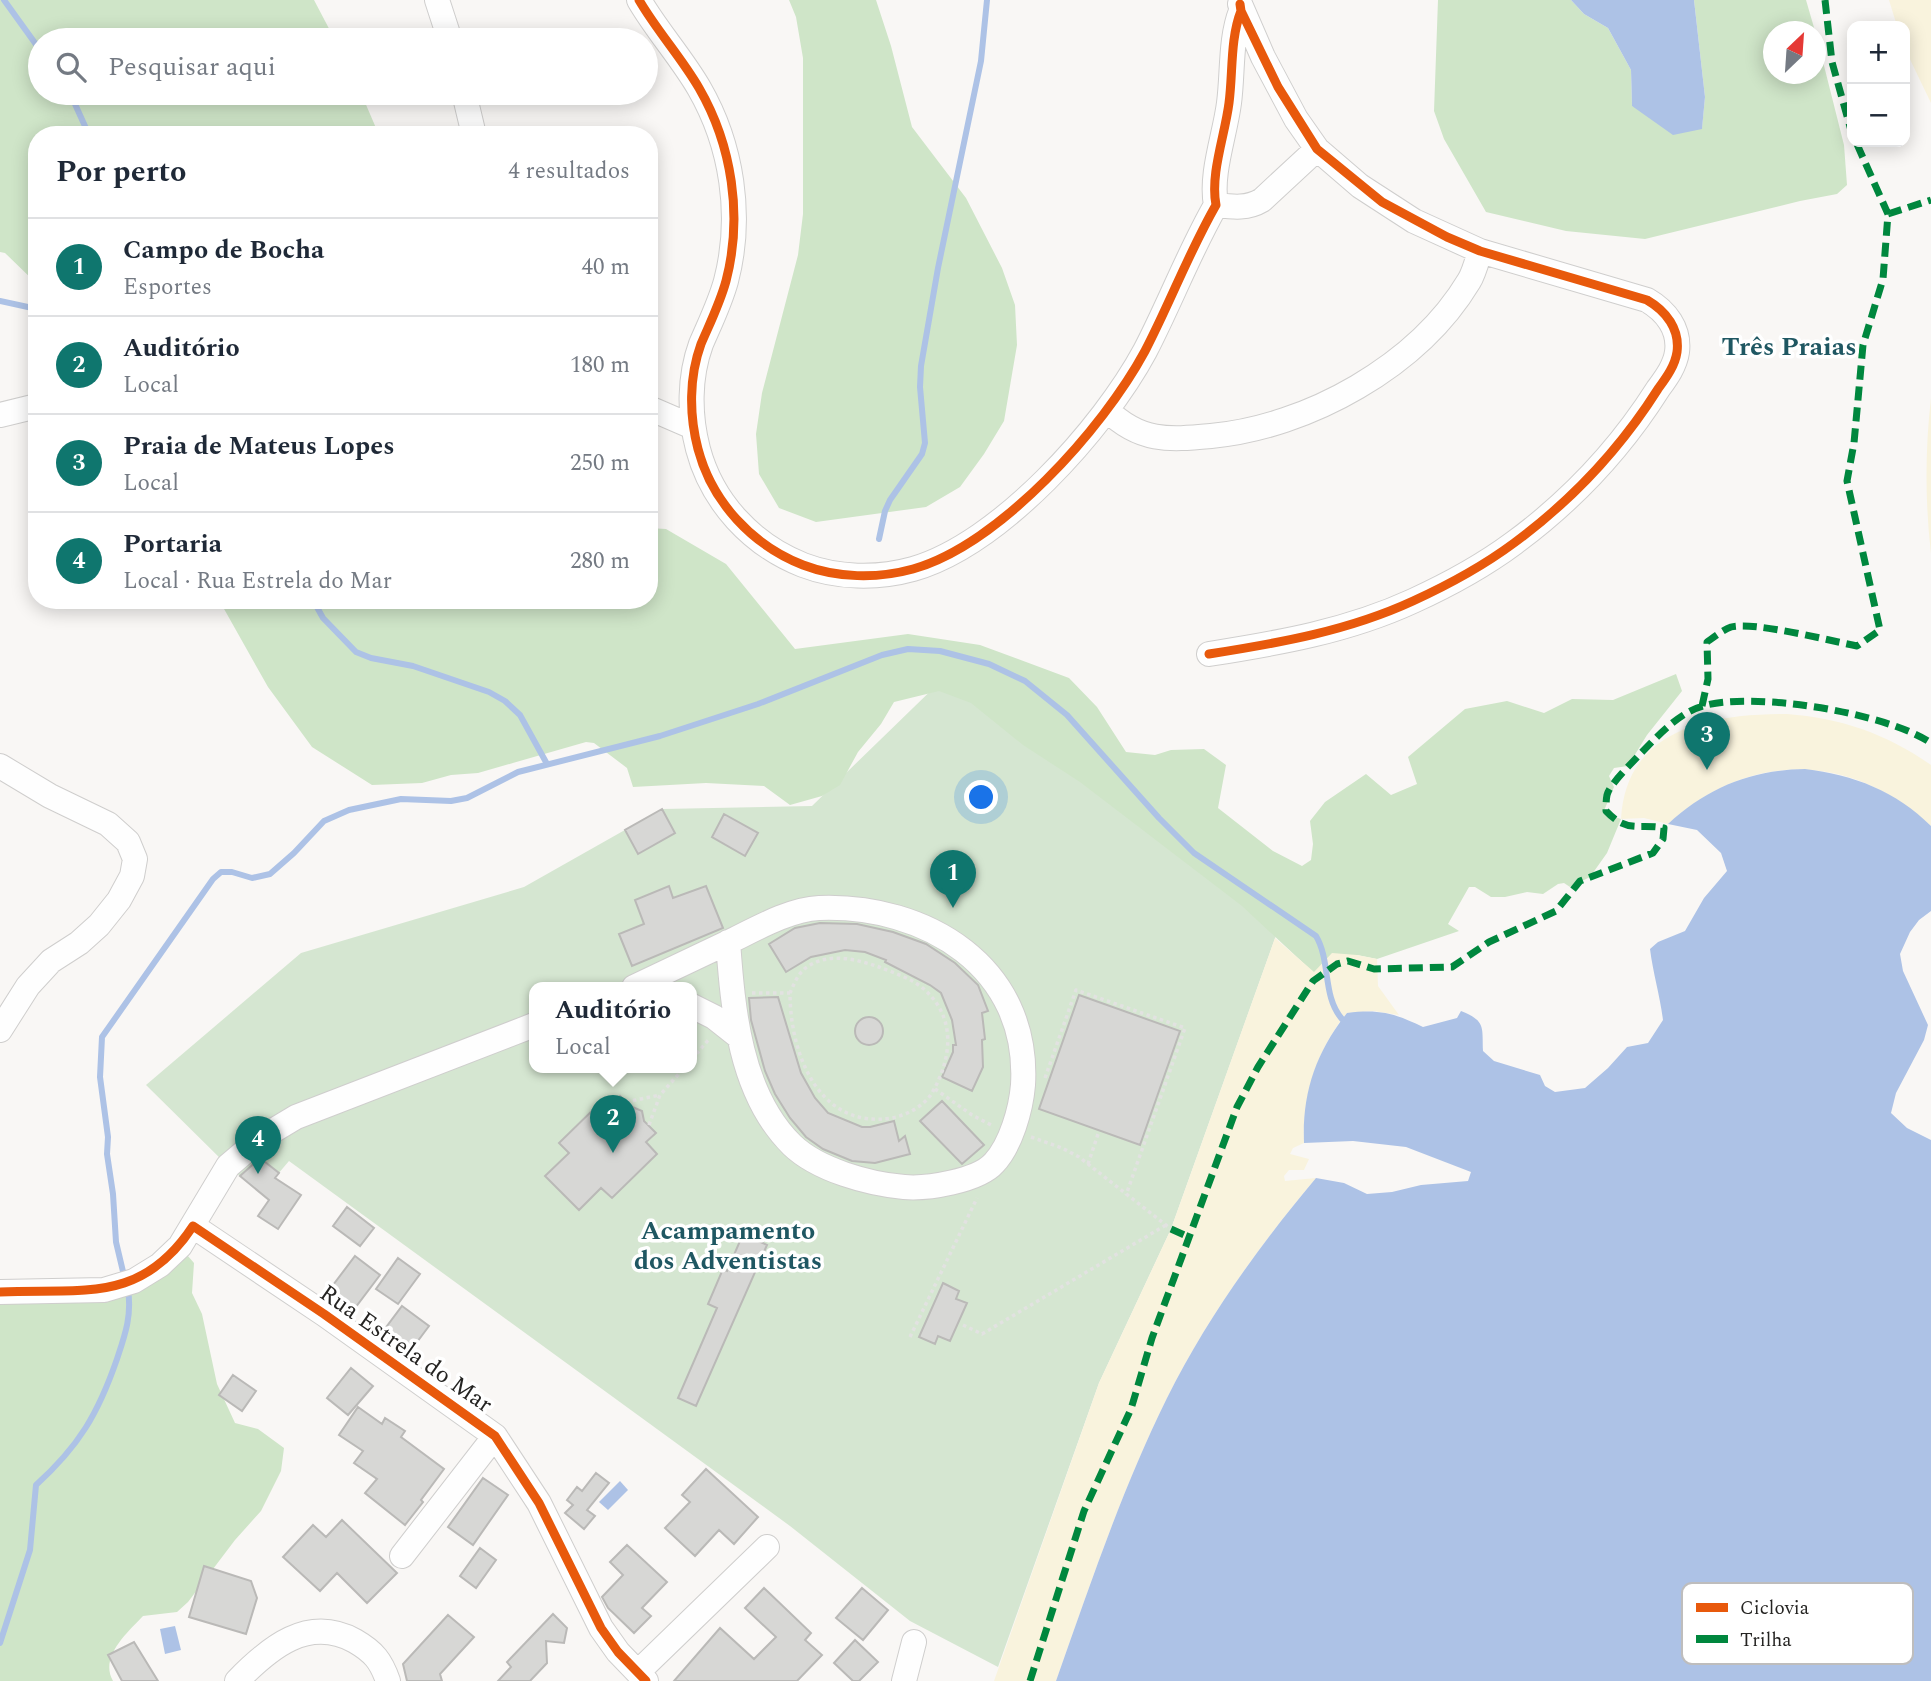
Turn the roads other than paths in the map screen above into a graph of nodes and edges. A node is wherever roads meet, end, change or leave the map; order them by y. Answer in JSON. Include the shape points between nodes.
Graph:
{"nodes":[{"id":1,"x":438,"y":0,"type":"edge"},
{"id":2,"x":639,"y":0,"type":"edge"},
{"id":3,"x":1240,"y":6,"type":"edge"},
{"id":4,"x":446,"y":28,"type":"edge"},
{"id":5,"x":467,"y":105,"type":"edge"},
{"id":6,"x":472,"y":126,"type":"edge"},
{"id":7,"x":1317,"y":149,"type":"junction"},
{"id":8,"x":1216,"y":205,"type":"junction"},
{"id":9,"x":1480,"y":251,"type":"junction"},
{"id":10,"x":28,"y":408,"type":"edge"},
{"id":11,"x":1107,"y":410,"type":"junction"},
{"id":12,"x":658,"y":412,"type":"edge"},
{"id":13,"x":0,"y":415,"type":"edge"},
{"id":14,"x":693,"y":427,"type":"junction"},
{"id":15,"x":1209,"y":654,"type":"dead end"},
{"id":16,"x":0,"y":766,"type":"edge"},
{"id":17,"x":728,"y":942,"type":"junction"},
{"id":18,"x":644,"y":982,"type":"edge"},
{"id":19,"x":697,"y":1008,"type":"edge"},
{"id":20,"x":529,"y":1027,"type":"edge"},
{"id":21,"x":0,"y":1030,"type":"edge"},
{"id":22,"x":738,"y":1035,"type":"junction"},
{"id":23,"x":192,"y":1226,"type":"junction"},
{"id":24,"x":0,"y":1292,"type":"edge"},
{"id":25,"x":495,"y":1436,"type":"junction"},
{"id":26,"x":766,"y":1547,"type":"dead end"},
{"id":27,"x":402,"y":1556,"type":"dead end"},
{"id":28,"x":914,"y":1642,"type":"dead end"},
{"id":29,"x":642,"y":1676,"type":"edge"},
{"id":30,"x":237,"y":1681,"type":"edge"},
{"id":31,"x":388,"y":1681,"type":"edge"},
{"id":32,"x":904,"y":1681,"type":"edge"}],
"edges":[{"from":1,"to":4,"type":"street"},
{"from":2,"to":14,"type":"street","via":[[710,108],[731,179],[731,256],[694,370]]},
{"from":3,"to":7,"type":"street","via":[[1278,87]]},
{"from":3,"to":8,"type":"street","via":[[1227,116],[1212,188]]},
{"from":5,"to":6,"type":"street"},
{"from":7,"to":8,"type":"street","via":[[1254,205]]},
{"from":7,"to":9,"type":"street","via":[[1382,202]]},
{"from":8,"to":11,"type":"street","via":[[1145,351]]},
{"from":9,"to":11,"type":"street","via":[[1470,280],[1407,351],[1355,388],[1303,413],[1248,430],[1178,440],[1140,433]]},
{"from":9,"to":15,"type":"street","via":[[1647,300],[1664,312],[1674,328],[1677,352],[1648,406],[1599,466],[1544,520],[1447,584],[1337,629]]},
{"from":10,"to":13,"type":"street"},
{"from":11,"to":14,"type":"street","via":[[1038,488],[982,533],[933,562],[873,576],[811,568],[755,538],[714,488]]},
{"from":12,"to":14,"type":"street"},
{"from":16,"to":21,"type":"street","via":[[108,824],[128,842],[135,859],[119,900],[99,925],[51,961],[28,986]]},
{"from":17,"to":18,"type":"street"},
{"from":17,"to":22,"type":"street"},
{"from":17,"to":22,"type":"street","via":[[774,920],[817,908],[866,911],[907,920],[943,936],[975,960],[1000,988],[1016,1026],[1024,1066],[1022,1100],[1012,1132],[993,1164],[962,1181],[922,1188],[875,1184],[830,1168],[793,1146],[769,1115]]},
{"from":19,"to":22,"type":"street"},
{"from":20,"to":23,"type":"street","via":[[296,1117],[228,1166]]},
{"from":23,"to":24,"type":"street","via":[[160,1265],[134,1281],[104,1290]]},
{"from":23,"to":25,"type":"street","name":"Rua Estrela do Mar"},
{"from":25,"to":27,"type":"street"},
{"from":25,"to":29,"type":"street","name":"Rua Estrela do Mar","via":[[539,1503],[601,1628]]},
{"from":26,"to":29,"type":"street"},
{"from":28,"to":32,"type":"street"},
{"from":30,"to":31,"type":"street","via":[[260,1657],[300,1633],[338,1632],[371,1650],[382,1662]]}]}
